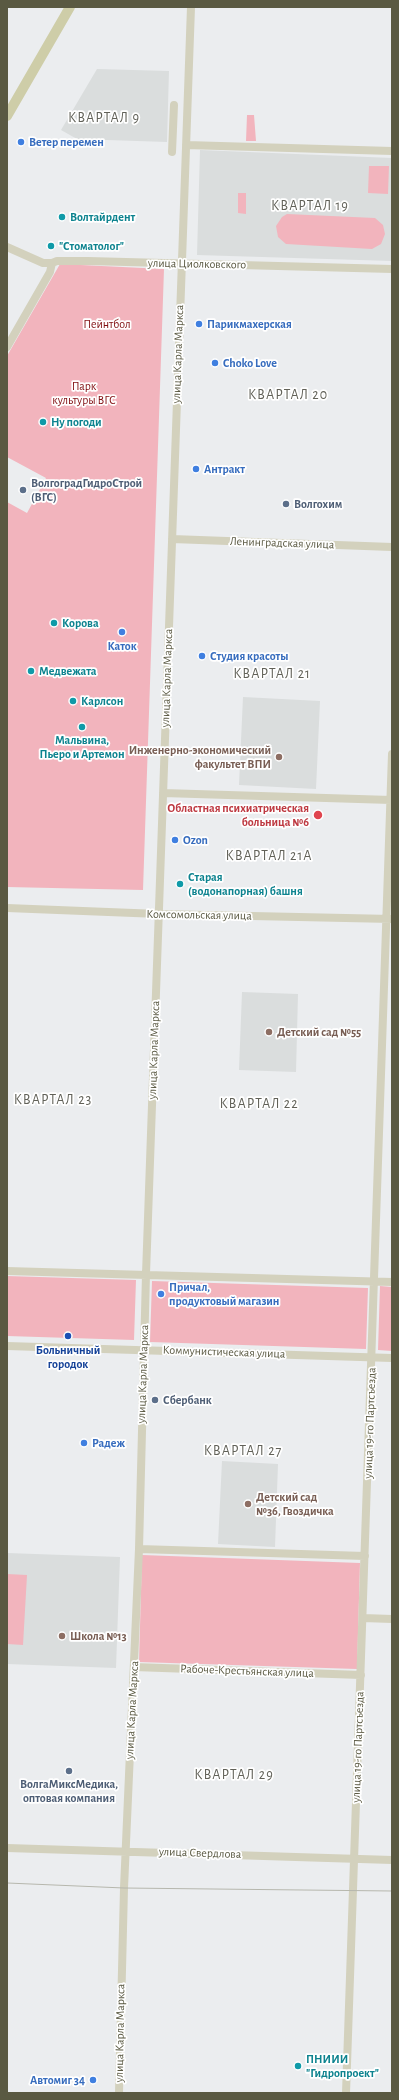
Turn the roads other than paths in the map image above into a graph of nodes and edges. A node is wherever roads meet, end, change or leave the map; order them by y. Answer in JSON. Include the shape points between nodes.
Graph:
{"nodes":[{"id":1,"x":70,"y":7,"type":"edge"},
{"id":2,"x":191,"y":7,"type":"edge"},
{"id":3,"x":174,"y":105,"type":"dead end"},
{"id":4,"x":7,"y":116,"type":"edge"},
{"id":5,"x":186,"y":145,"type":"junction"},
{"id":6,"x":392,"y":151,"type":"edge"},
{"id":7,"x":172,"y":152,"type":"dead end"},
{"id":8,"x":7,"y":247,"type":"edge"},
{"id":9,"x":52,"y":263,"type":"junction"},
{"id":10,"x":181,"y":264,"type":"junction"},
{"id":11,"x":392,"y":269,"type":"edge"},
{"id":12,"x":7,"y":347,"type":"edge"},
{"id":13,"x":172,"y":539,"type":"junction"},
{"id":14,"x":392,"y":547,"type":"edge"},
{"id":15,"x":392,"y":754,"type":"edge"},
{"id":16,"x":163,"y":793,"type":"junction"},
{"id":17,"x":391,"y":800,"type":"junction"},
{"id":18,"x":7,"y":908,"type":"edge"},
{"id":19,"x":159,"y":914,"type":"junction"},
{"id":20,"x":389,"y":919,"type":"edge"},
{"id":21,"x":7,"y":1271,"type":"edge"},
{"id":22,"x":146,"y":1274,"type":"junction"},
{"id":23,"x":375,"y":1282,"type":"junction"},
{"id":24,"x":392,"y":1282,"type":"edge"},
{"id":25,"x":7,"y":1346,"type":"edge"},
{"id":26,"x":144,"y":1350,"type":"junction"},
{"id":27,"x":372,"y":1357,"type":"junction"},
{"id":28,"x":392,"y":1358,"type":"edge"},
{"id":29,"x":139,"y":1549,"type":"junction"},
{"id":30,"x":365,"y":1556,"type":"junction"},
{"id":31,"x":363,"y":1618,"type":"junction"},
{"id":32,"x":392,"y":1619,"type":"edge"},
{"id":33,"x":134,"y":1667,"type":"junction"},
{"id":34,"x":361,"y":1675,"type":"junction"},
{"id":35,"x":7,"y":1848,"type":"edge"},
{"id":36,"x":126,"y":1851,"type":"junction"},
{"id":37,"x":354,"y":1858,"type":"junction"},
{"id":38,"x":392,"y":1860,"type":"edge"},
{"id":39,"x":119,"y":2093,"type":"edge"},
{"id":40,"x":346,"y":2093,"type":"edge"}],
"edges":[{"from":1,"to":4,"type":"main road"},
{"from":2,"to":5,"type":"street","name":"улица Карла Маркса"},
{"from":3,"to":7,"type":"street"},
{"from":5,"to":6,"type":"street"},
{"from":5,"to":10,"type":"street","name":"улица Карла Маркса"},
{"from":8,"to":9,"type":"street","name":"улица Циолковского","via":[[43,263]]},
{"from":9,"to":10,"type":"street","name":"улица Циолковского","via":[[57,261]]},
{"from":9,"to":12,"type":"street","via":[[50,272]]},
{"from":10,"to":11,"type":"street","name":"улица Циолковского"},
{"from":10,"to":13,"type":"street","name":"улица Карла Маркса"},
{"from":13,"to":14,"type":"street","name":"Ленинградская улица"},
{"from":13,"to":16,"type":"street","name":"улица Карла Маркса"},
{"from":15,"to":17,"type":"street","name":"улица 19-го Партсъезда"},
{"from":16,"to":17,"type":"street"},
{"from":16,"to":19,"type":"street","name":"улица Карла Маркса"},
{"from":17,"to":20,"type":"street","name":"улица 19-го Партсъезда"},
{"from":18,"to":19,"type":"street","name":"Комсомольская улица"},
{"from":19,"to":20,"type":"street","name":"Комсомольская улица"},
{"from":19,"to":22,"type":"street","name":"улица Карла Маркса"},
{"from":20,"to":23,"type":"street","name":"улица 19-го Партсъезда"},
{"from":21,"to":22,"type":"street"},
{"from":22,"to":23,"type":"street"},
{"from":22,"to":26,"type":"street","name":"улица Карла Маркса"},
{"from":23,"to":24,"type":"street"},
{"from":23,"to":27,"type":"street","name":"улица 19-го Партсъезда"},
{"from":25,"to":26,"type":"street","name":"Коммунистическая улица"},
{"from":26,"to":27,"type":"street","name":"Коммунистическая улица"},
{"from":26,"to":29,"type":"street","name":"улица Карла Маркса"},
{"from":27,"to":28,"type":"street","name":"Коммунистическая улица"},
{"from":27,"to":30,"type":"street","name":"улица 19-го Партсъезда"},
{"from":29,"to":30,"type":"street"},
{"from":29,"to":33,"type":"street","name":"улица Карла Маркса"},
{"from":30,"to":31,"type":"street","name":"улица 19-го Партсъезда"},
{"from":31,"to":32,"type":"street"},
{"from":31,"to":34,"type":"street","name":"улица 19-го Партсъезда"},
{"from":33,"to":34,"type":"street","name":"Рабоче-Крестьянская улица"},
{"from":33,"to":36,"type":"street","name":"улица Карла Маркса"},
{"from":34,"to":37,"type":"street","name":"улица 19-го Партсъезда"},
{"from":35,"to":36,"type":"street","name":"улица Свердлова"},
{"from":36,"to":37,"type":"street","name":"улица Свердлова"},
{"from":36,"to":39,"type":"street","name":"улица Карла Маркса"},
{"from":37,"to":38,"type":"street","name":"улица Свердлова"},
{"from":37,"to":40,"type":"street","name":"улица 19-го Партсъезда"}]}
